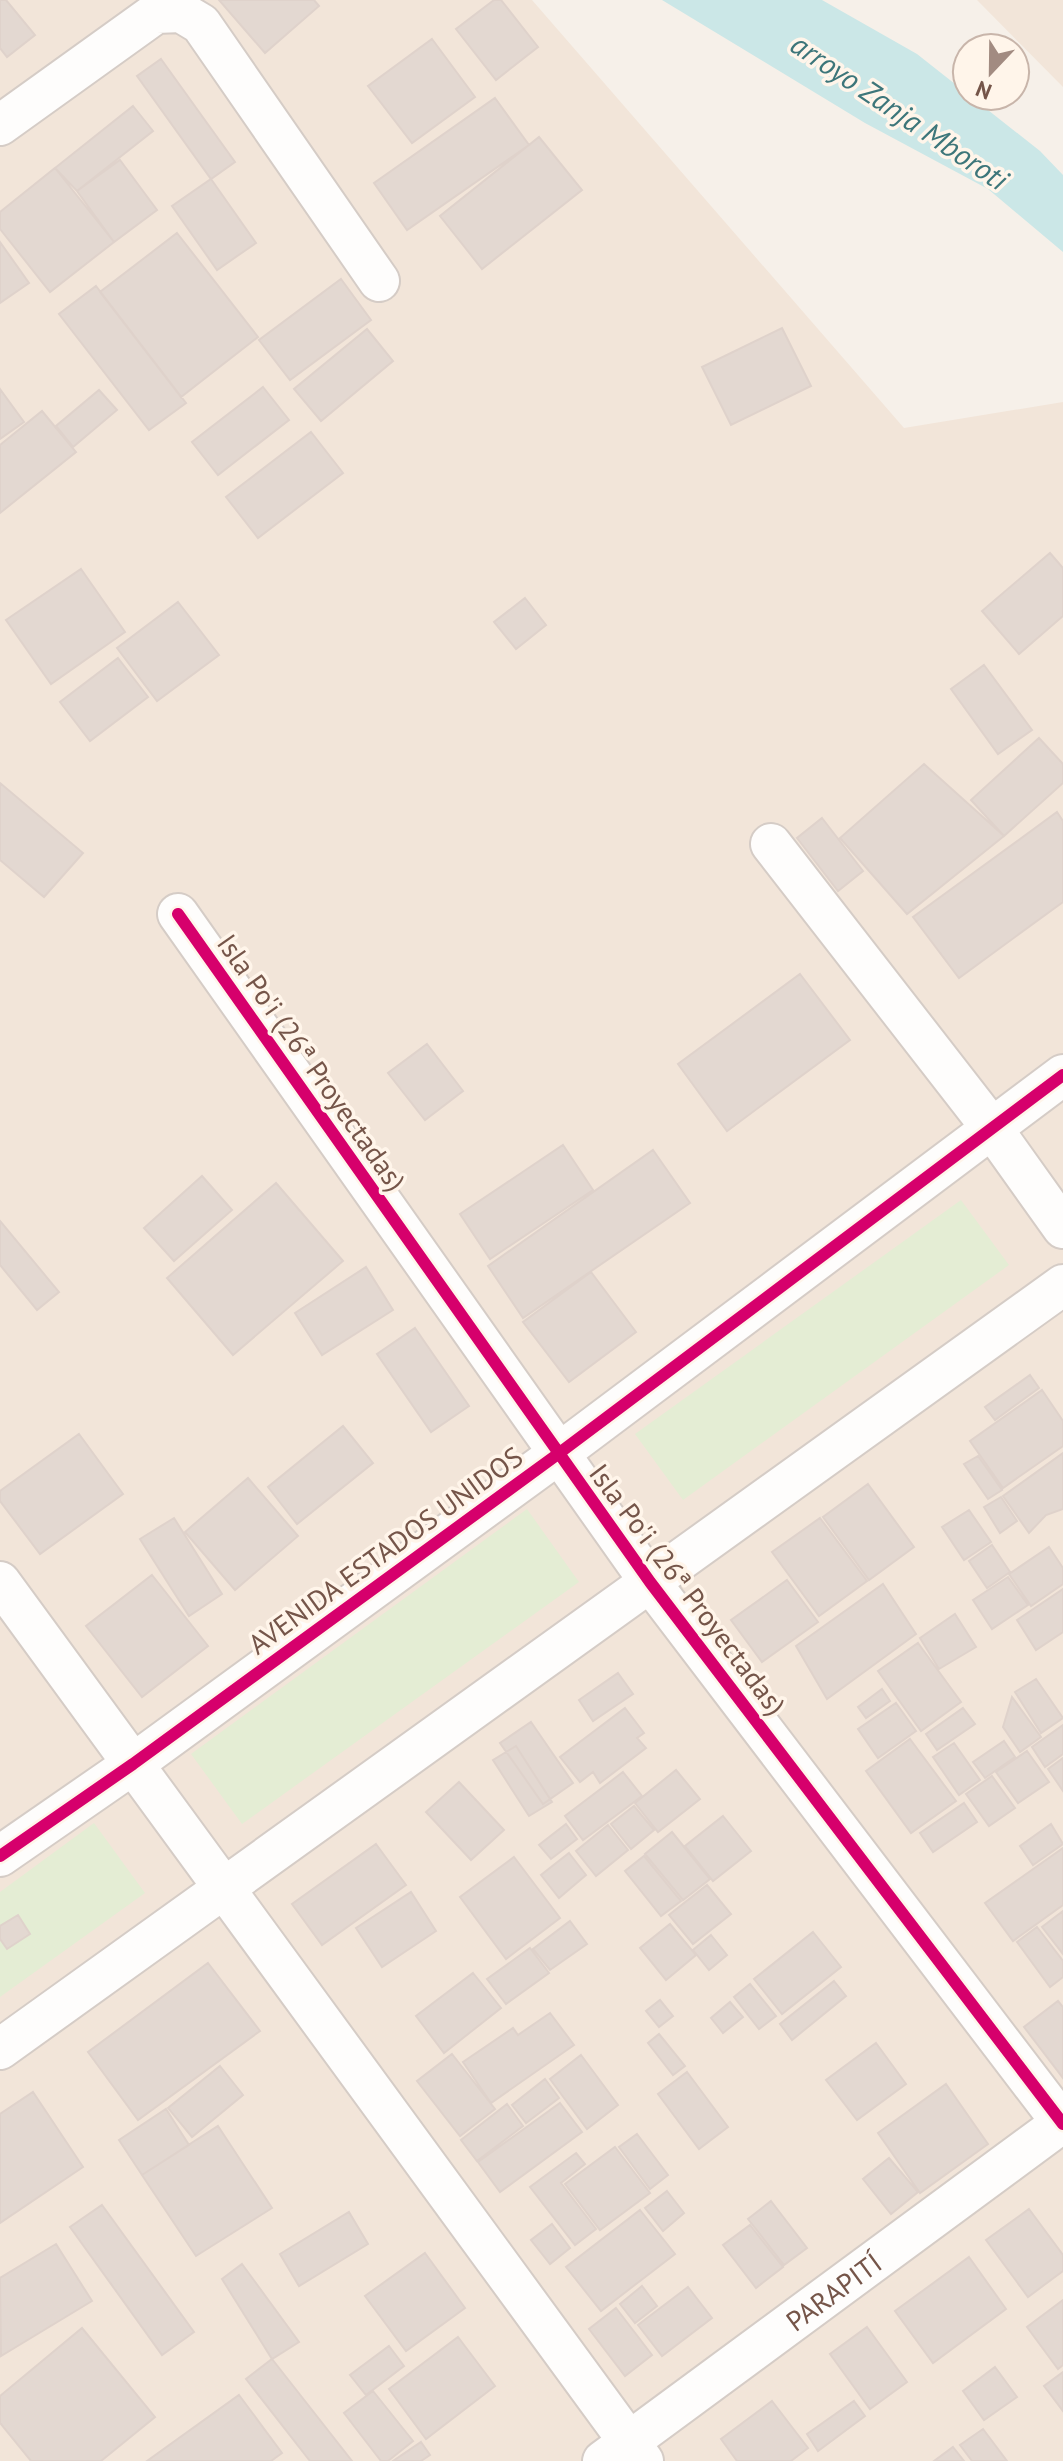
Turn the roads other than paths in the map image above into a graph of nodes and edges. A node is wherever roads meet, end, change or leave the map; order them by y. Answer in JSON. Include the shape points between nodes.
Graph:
{"nodes":[{"id":1,"x":0,"y":125,"type":"edge"},
{"id":2,"x":379,"y":281,"type":"dead end"},
{"id":3,"x":771,"y":844,"type":"dead end"},
{"id":4,"x":178,"y":914,"type":"dead end"},
{"id":5,"x":1063,"y":1075,"type":"edge"},
{"id":6,"x":991,"y":1127,"type":"junction"},
{"id":7,"x":1063,"y":1228,"type":"edge"},
{"id":8,"x":1063,"y":1285,"type":"edge"},
{"id":9,"x":558,"y":1454,"type":"junction"},
{"id":10,"x":0,"y":1582,"type":"edge"},
{"id":11,"x":650,"y":1582,"type":"junction"},
{"id":12,"x":133,"y":1764,"type":"junction"},
{"id":13,"x":0,"y":1856,"type":"edge"},
{"id":14,"x":224,"y":1888,"type":"junction"},
{"id":15,"x":0,"y":2049,"type":"edge"},
{"id":16,"x":1063,"y":2123,"type":"edge"},
{"id":17,"x":625,"y":2455,"type":"edge"}],
"edges":[{"from":1,"to":2,"type":"street","via":[[156,13],[181,12],[201,24]]},
{"from":3,"to":6,"type":"street"},
{"from":4,"to":9,"type":"street","name":"Isla Po'i (26ª Proyectadas)"},
{"from":5,"to":6,"type":"street","name":"AVENIDA ESTADOS UNIDOS"},
{"from":6,"to":7,"type":"street"},
{"from":6,"to":9,"type":"street","name":"AVENIDA ESTADOS UNIDOS"},
{"from":8,"to":11,"type":"street"},
{"from":9,"to":11,"type":"street","name":"Isla Po'i (26ª Proyectadas)"},
{"from":9,"to":12,"type":"street","name":"AVENIDA ESTADOS UNIDOS"},
{"from":10,"to":12,"type":"street"},
{"from":11,"to":14,"type":"street"},
{"from":11,"to":16,"type":"street","name":"Isla Po'i (26ª Proyectadas)"},
{"from":12,"to":13,"type":"street","name":"AVENIDA ESTADOS UNIDOS"},
{"from":12,"to":14,"type":"street"},
{"from":14,"to":15,"type":"street"},
{"from":14,"to":17,"type":"street"},
{"from":16,"to":17,"type":"street","name":"PARAPITÍ"}]}
